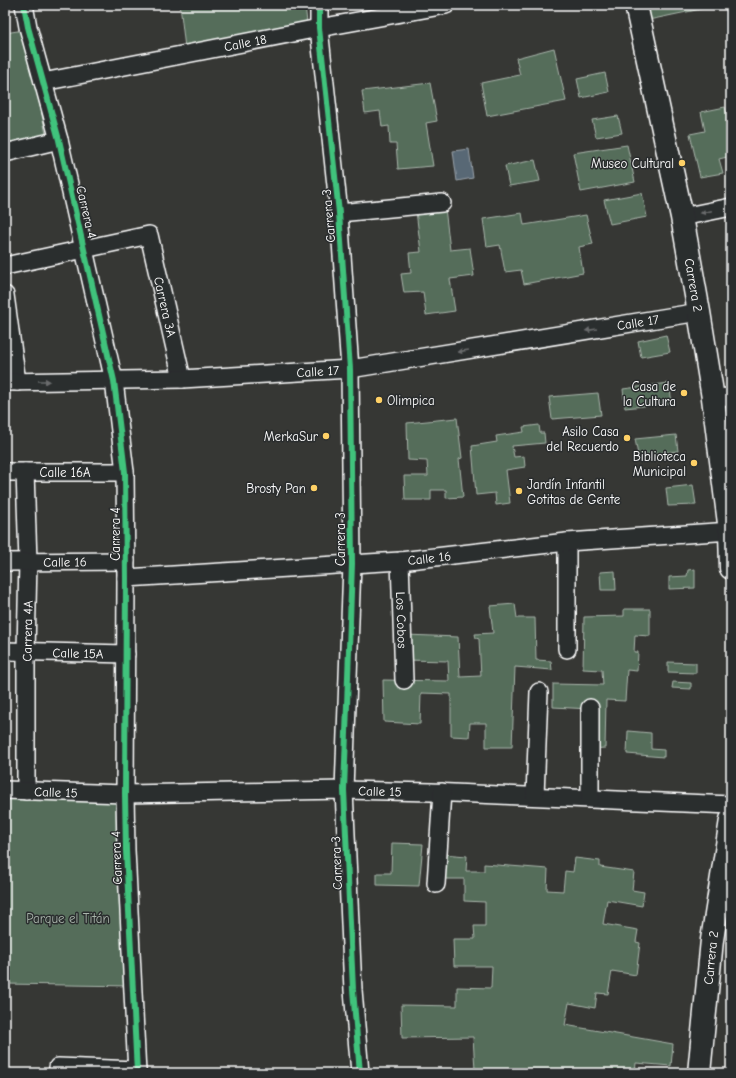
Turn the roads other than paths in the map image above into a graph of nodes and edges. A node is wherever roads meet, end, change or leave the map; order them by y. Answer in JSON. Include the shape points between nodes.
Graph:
{"nodes":[{"id":1,"x":24,"y":5,"type":"edge"},
{"id":2,"x":320,"y":5,"type":"edge"},
{"id":3,"x":446,"y":5,"type":"edge"},
{"id":4,"x":636,"y":5,"type":"edge"},
{"id":5,"x":319,"y":28,"type":"junction"},
{"id":6,"x":43,"y":82,"type":"junction"},
{"id":7,"x":59,"y":140,"type":"junction"},
{"id":8,"x":5,"y":153,"type":"edge"},
{"id":9,"x":442,"y":203,"type":"dead end"},
{"id":10,"x":731,"y":207,"type":"edge"},
{"id":11,"x":339,"y":213,"type":"junction"},
{"id":12,"x":682,"y":217,"type":"junction"},
{"id":13,"x":84,"y":249,"type":"junction"},
{"id":14,"x":5,"y":266,"type":"edge"},
{"id":15,"x":5,"y":295,"type":"edge"},
{"id":16,"x":699,"y":312,"type":"junction"},
{"id":17,"x":350,"y":369,"type":"junction"},
{"id":18,"x":182,"y":379,"type":"junction"},
{"id":19,"x":114,"y":381,"type":"junction"},
{"id":20,"x":11,"y":382,"type":"edge"},
{"id":21,"x":722,"y":397,"type":"edge"},
{"id":22,"x":5,"y":472,"type":"edge"},
{"id":23,"x":25,"y":472,"type":"junction"},
{"id":24,"x":125,"y":472,"type":"junction"},
{"id":25,"x":730,"y":531,"type":"edge"},
{"id":26,"x":567,"y":542,"type":"junction"},
{"id":27,"x":28,"y":561,"type":"junction"},
{"id":28,"x":400,"y":561,"type":"junction"},
{"id":29,"x":5,"y":562,"type":"edge"},
{"id":30,"x":352,"y":564,"type":"junction"},
{"id":31,"x":731,"y":568,"type":"edge"},
{"id":32,"x":126,"y":569,"type":"junction"},
{"id":33,"x":567,"y":649,"type":"dead end"},
{"id":34,"x":5,"y":651,"type":"edge"},
{"id":35,"x":26,"y":651,"type":"junction"},
{"id":36,"x":126,"y":654,"type":"junction"},
{"id":37,"x":404,"y":680,"type":"dead end"},
{"id":38,"x":539,"y":692,"type":"dead end"},
{"id":39,"x":590,"y":708,"type":"dead end"},
{"id":40,"x":5,"y":790,"type":"edge"},
{"id":41,"x":344,"y":790,"type":"junction"},
{"id":42,"x":26,"y":791,"type":"junction"},
{"id":43,"x":442,"y":792,"type":"junction"},
{"id":44,"x":125,"y":794,"type":"junction"},
{"id":45,"x":535,"y":796,"type":"junction"},
{"id":46,"x":590,"y":799,"type":"junction"},
{"id":47,"x":731,"y":805,"type":"edge"},
{"id":48,"x":731,"y":820,"type":"edge"},
{"id":49,"x":436,"y":884,"type":"dead end"},
{"id":50,"x":58,"y":1070,"type":"edge"},
{"id":51,"x":137,"y":1071,"type":"edge"},
{"id":52,"x":360,"y":1073,"type":"edge"},
{"id":53,"x":699,"y":1073,"type":"edge"}],
"edges":[{"from":1,"to":6,"type":"street","name":"Carrera 4"},
{"from":2,"to":5,"type":"street","name":"Carrera 3"},
{"from":3,"to":5,"type":"street","name":"Calle 18"},
{"from":4,"to":12,"type":"main road","name":"Carrera 2"},
{"from":5,"to":6,"type":"street","name":"Calle 18"},
{"from":5,"to":11,"type":"street","name":"Carrera 3"},
{"from":6,"to":7,"type":"street","name":"Carrera 4"},
{"from":7,"to":8,"type":"street"},
{"from":7,"to":13,"type":"street","name":"Carrera 4"},
{"from":9,"to":11,"type":"street"},
{"from":10,"to":12,"type":"street","one_way":true},
{"from":11,"to":17,"type":"street","name":"Carrera 3"},
{"from":12,"to":16,"type":"main road","name":"Carrera 2"},
{"from":13,"to":14,"type":"street"},
{"from":13,"to":18,"type":"street","name":"Carrera 3A","via":[[149,235]]},
{"from":13,"to":19,"type":"street","name":"Carrera 4"},
{"from":15,"to":20,"type":"street"},
{"from":16,"to":17,"type":"street","name":"Calle 17","one_way":true},
{"from":16,"to":21,"type":"main road","name":"Carrera 2"},
{"from":17,"to":18,"type":"street","name":"Calle 17"},
{"from":17,"to":30,"type":"street","name":"Carrera 3"},
{"from":18,"to":19,"type":"street","name":"Calle 17"},
{"from":20,"to":19,"type":"street","name":"Calle 17","one_way":true},
{"from":19,"to":24,"type":"street","name":"Carrera 4"},
{"from":21,"to":25,"type":"main road","name":"Carrera 2"},
{"from":22,"to":23,"type":"street","name":"Calle 16A"},
{"from":23,"to":24,"type":"street","name":"Calle 16A"},
{"from":23,"to":27,"type":"street","name":"Carrera 4A"},
{"from":24,"to":32,"type":"street","name":"Carrera 4"},
{"from":25,"to":26,"type":"street","name":"Calle 16"},
{"from":25,"to":31,"type":"main road","name":"Carrera 2"},
{"from":26,"to":28,"type":"street","name":"Calle 16"},
{"from":26,"to":33,"type":"street"},
{"from":27,"to":29,"type":"street","name":"Calle 16"},
{"from":27,"to":32,"type":"street","name":"Calle 16"},
{"from":27,"to":35,"type":"street","name":"Carrera 4A"},
{"from":28,"to":30,"type":"street","name":"Calle 16"},
{"from":28,"to":37,"type":"street","name":"Los Cobos"},
{"from":30,"to":32,"type":"street","name":"Calle 16"},
{"from":30,"to":41,"type":"street","name":"Carrera 3"},
{"from":32,"to":36,"type":"street","name":"Carrera 4"},
{"from":34,"to":35,"type":"street","name":"Calle 15A"},
{"from":35,"to":36,"type":"street","name":"Calle 15A"},
{"from":35,"to":42,"type":"street","name":"Carrera 4A"},
{"from":36,"to":44,"type":"street","name":"Carrera 4"},
{"from":38,"to":45,"type":"street"},
{"from":39,"to":46,"type":"street"},
{"from":40,"to":42,"type":"street","name":"Calle 15"},
{"from":41,"to":43,"type":"street","name":"Calle 15"},
{"from":41,"to":44,"type":"street","name":"Calle 15"},
{"from":41,"to":52,"type":"street","name":"Carrera 3","via":[[353,990]]},
{"from":42,"to":44,"type":"street","name":"Calle 15"},
{"from":43,"to":45,"type":"street","name":"Calle 15"},
{"from":43,"to":49,"type":"street"},
{"from":44,"to":51,"type":"street","name":"Carrera 4"},
{"from":45,"to":46,"type":"street","name":"Calle 15"},
{"from":46,"to":47,"type":"street","name":"Calle 15"},
{"from":48,"to":53,"type":"main road","name":"Carrera 2","via":[[712,940]]},
{"from":50,"to":51,"type":"street"}]}
